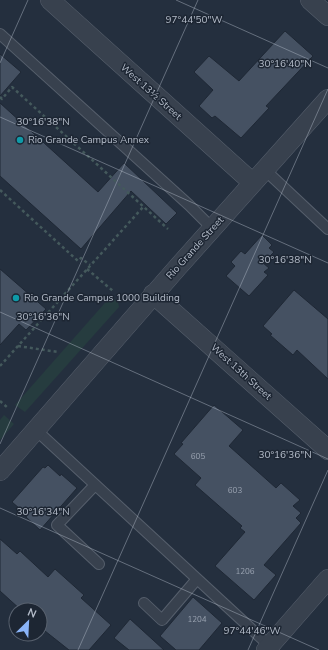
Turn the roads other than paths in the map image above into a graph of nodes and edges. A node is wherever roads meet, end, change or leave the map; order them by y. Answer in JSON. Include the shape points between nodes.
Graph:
{"nodes":[{"id":1,"x":50,"y":0,"type":"edge"},
{"id":2,"x":310,"y":0,"type":"edge"},
{"id":3,"x":328,"y":16,"type":"edge"},
{"id":4,"x":0,"y":34,"type":"edge"},
{"id":5,"x":328,"y":99,"type":"edge"},
{"id":6,"x":259,"y":177,"type":"junction"},
{"id":7,"x":212,"y":228,"type":"junction"},
{"id":8,"x":328,"y":229,"type":"edge"},
{"id":9,"x":153,"y":294,"type":"junction"},
{"id":10,"x":36,"y":430,"type":"junction"},
{"id":11,"x":328,"y":450,"type":"edge"},
{"id":12,"x":0,"y":471,"type":"edge"},
{"id":13,"x":95,"y":485,"type":"junction"},
{"id":14,"x":99,"y":564,"type":"dead end"},
{"id":15,"x":197,"y":579,"type":"junction"},
{"id":16,"x":328,"y":579,"type":"edge"},
{"id":17,"x":144,"y":603,"type":"dead end"},
{"id":18,"x":270,"y":649,"type":"edge"}],
"edges":[{"from":1,"to":6,"type":"street","name":"West 13½ Street"},
{"from":2,"to":3,"type":"street"},
{"from":4,"to":7,"type":"lane"},
{"from":5,"to":6,"type":"street","name":"Rio Grande Street"},
{"from":6,"to":7,"type":"street","name":"Rio Grande Street"},
{"from":6,"to":8,"type":"lane"},
{"from":7,"to":9,"type":"street","name":"Rio Grande Street"},
{"from":9,"to":10,"type":"street","name":"Rio Grande Street"},
{"from":9,"to":11,"type":"street","name":"West 13th Street"},
{"from":10,"to":12,"type":"street","name":"Rio Grande Street"},
{"from":10,"to":13,"type":"lane"},
{"from":13,"to":14,"type":"lane","via":[[57,525]]},
{"from":13,"to":15,"type":"lane"},
{"from":15,"to":17,"type":"lane","via":[[162,620]]},
{"from":15,"to":18,"type":"lane"},
{"from":16,"to":18,"type":"street"}]}
